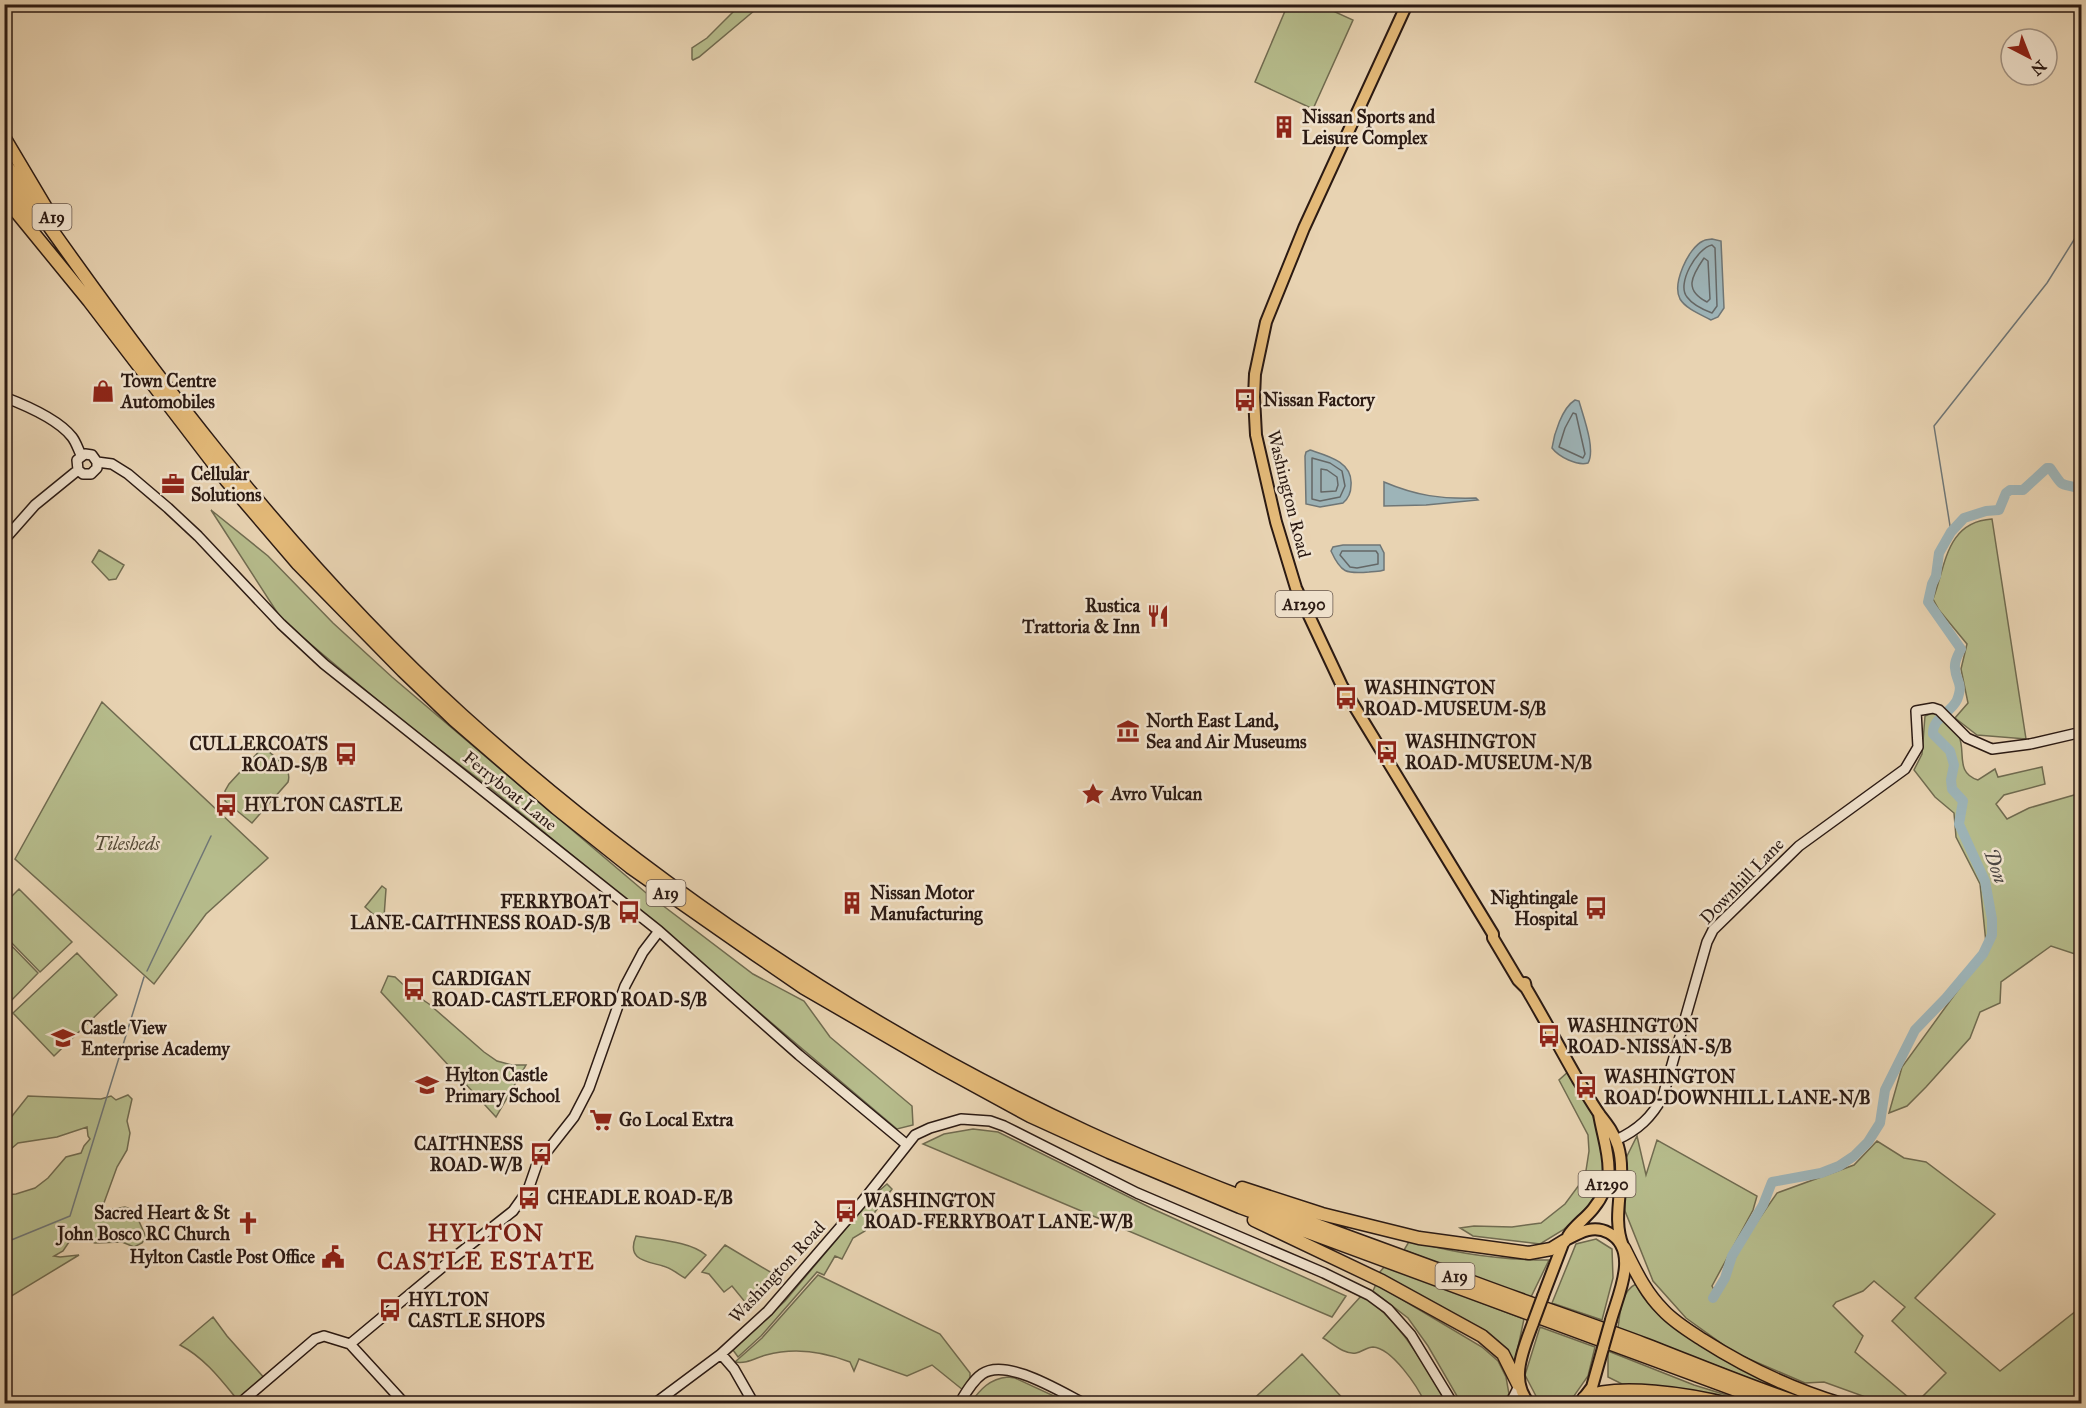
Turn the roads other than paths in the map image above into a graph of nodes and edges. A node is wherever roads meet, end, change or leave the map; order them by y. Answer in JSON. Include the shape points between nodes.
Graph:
{"nodes":[{"id":1,"x":1407,"y":4,"type":"edge"},
{"id":2,"x":4,"y":137,"type":"edge"},
{"id":3,"x":4,"y":162,"type":"edge"},
{"id":4,"x":4,"y":180,"type":"edge"},
{"id":5,"x":4,"y":197,"type":"edge"},
{"id":6,"x":94,"y":299,"type":"junction"},
{"id":7,"x":4,"y":397,"type":"edge"},
{"id":8,"x":81,"y":455,"type":"junction"},
{"id":9,"x":97,"y":462,"type":"junction"},
{"id":10,"x":78,"y":470,"type":"junction"},
{"id":11,"x":4,"y":540,"type":"edge"},
{"id":12,"x":2082,"y":732,"type":"edge"},
{"id":13,"x":659,"y":931,"type":"junction"},
{"id":14,"x":1599,"y":1114,"type":"junction"},
{"id":15,"x":1616,"y":1140,"type":"junction"},
{"id":16,"x":1111,"y":1143,"type":"junction"},
{"id":17,"x":906,"y":1144,"type":"junction"},
{"id":18,"x":1143,"y":1166,"type":"junction"},
{"id":19,"x":1565,"y":1241,"type":"junction"},
{"id":20,"x":1624,"y":1247,"type":"junction"},
{"id":21,"x":350,"y":1344,"type":"junction"},
{"id":22,"x":721,"y":1354,"type":"junction"},
{"id":23,"x":1519,"y":1385,"type":"junction"},
{"id":24,"x":1582,"y":1401,"type":"edge"},
{"id":25,"x":239,"y":1404,"type":"edge"},
{"id":26,"x":405,"y":1404,"type":"edge"},
{"id":27,"x":654,"y":1404,"type":"edge"},
{"id":28,"x":754,"y":1404,"type":"edge"},
{"id":29,"x":958,"y":1404,"type":"edge"},
{"id":30,"x":1085,"y":1404,"type":"edge"},
{"id":31,"x":1454,"y":1404,"type":"edge"},
{"id":32,"x":1510,"y":1404,"type":"edge"},
{"id":33,"x":1530,"y":1404,"type":"edge"},
{"id":34,"x":1728,"y":1404,"type":"edge"},
{"id":35,"x":1774,"y":1404,"type":"edge"},
{"id":36,"x":1802,"y":1404,"type":"edge"},
{"id":37,"x":1841,"y":1404,"type":"edge"}],
"edges":[{"from":1,"to":14,"type":"main road","name":"Washington Road","number":"A1290","via":[[1304,228],[1266,322],[1255,374],[1256,435],[1296,588],[1342,686],[1493,934],[1500,939]]},
{"from":2,"to":6,"type":"highway","number":"A19"},
{"from":3,"to":6,"type":"highway","number":"A19"},
{"from":4,"to":6,"type":"highway","number":"A19"},
{"from":5,"to":6,"type":"highway"},
{"from":6,"to":16,"type":"highway","number":"A19","via":[[249,492],[304,554],[462,715],[564,801],[683,893],[810,980],[946,1060]]},
{"from":6,"to":18,"type":"highway","number":"A19","via":[[185,429],[298,564],[454,720],[556,808],[639,874],[804,988],[1030,1116]]},
{"from":7,"to":8,"type":"street","via":[[56,423],[72,437]]},
{"from":8,"to":9,"type":"street","via":[[92,454]]},
{"from":8,"to":10,"type":"street","via":[[76,463]]},
{"from":9,"to":10,"type":"street","via":[[91,474]]},
{"from":9,"to":13,"type":"street","name":"Ferryboat Lane","via":[[112,464],[128,474],[198,536],[324,664]]},
{"from":10,"to":11,"type":"street","via":[[35,505]]},
{"from":12,"to":15,"type":"street","name":"Downhill Lane","via":[[1992,749],[1967,738],[1939,710],[1916,711],[1918,747],[1905,769],[1799,846],[1713,930],[1663,1096],[1647,1120]]},
{"from":13,"to":17,"type":"street","name":"Ferryboat Lane"},
{"from":13,"to":21,"type":"street","via":[[625,986],[589,1088],[574,1117],[537,1164],[528,1190],[513,1211]]},
{"from":14,"to":15,"type":"main road","number":"A1290"},
{"from":14,"to":19,"type":"main road","number":"A1290","via":[[1609,1160],[1608,1180],[1598,1202]]},
{"from":15,"to":20,"type":"main road","number":"A1290","via":[[1621,1185],[1617,1225]]},
{"from":16,"to":19,"type":"highway","via":[[1322,1214],[1419,1238],[1529,1253],[1546,1251]]},
{"from":16,"to":36,"type":"highway","number":"A19","via":[[1293,1216]]},
{"from":17,"to":22,"type":"street","name":"Washington Road","via":[[801,1275]]},
{"from":17,"to":31,"type":"street","via":[[915,1135],[944,1123],[961,1119],[990,1121],[1186,1216],[1356,1288],[1395,1316]]},
{"from":18,"to":23,"type":"highway","via":[[1382,1281],[1462,1324],[1499,1350]]},
{"from":18,"to":35,"type":"highway","number":"A19","via":[[1310,1233]]},
{"from":19,"to":20,"type":"main road","via":[[1583,1231],[1597,1229],[1610,1234]]},
{"from":19,"to":23,"type":"main road","number":"A1290","bridge":true,"via":[[1521,1358]]},
{"from":20,"to":24,"type":"main road","number":"A1290","bridge":true,"via":[[1625,1267],[1611,1320],[1592,1387]]},
{"from":20,"to":37,"type":"highway","via":[[1649,1294],[1679,1324],[1775,1381]]},
{"from":21,"to":25,"type":"street","via":[[324,1336],[315,1339]]},
{"from":21,"to":26,"type":"street"},
{"from":22,"to":27,"type":"street","name":"Washington Road"},
{"from":22,"to":28,"type":"street"},
{"from":23,"to":32,"type":"street"},
{"from":23,"to":33,"type":"main road"},
{"from":24,"to":34,"type":"highway","via":[[1601,1391],[1623,1390]]},
{"from":29,"to":30,"type":"street","via":[[981,1375],[1003,1369],[1018,1372]]}]}
